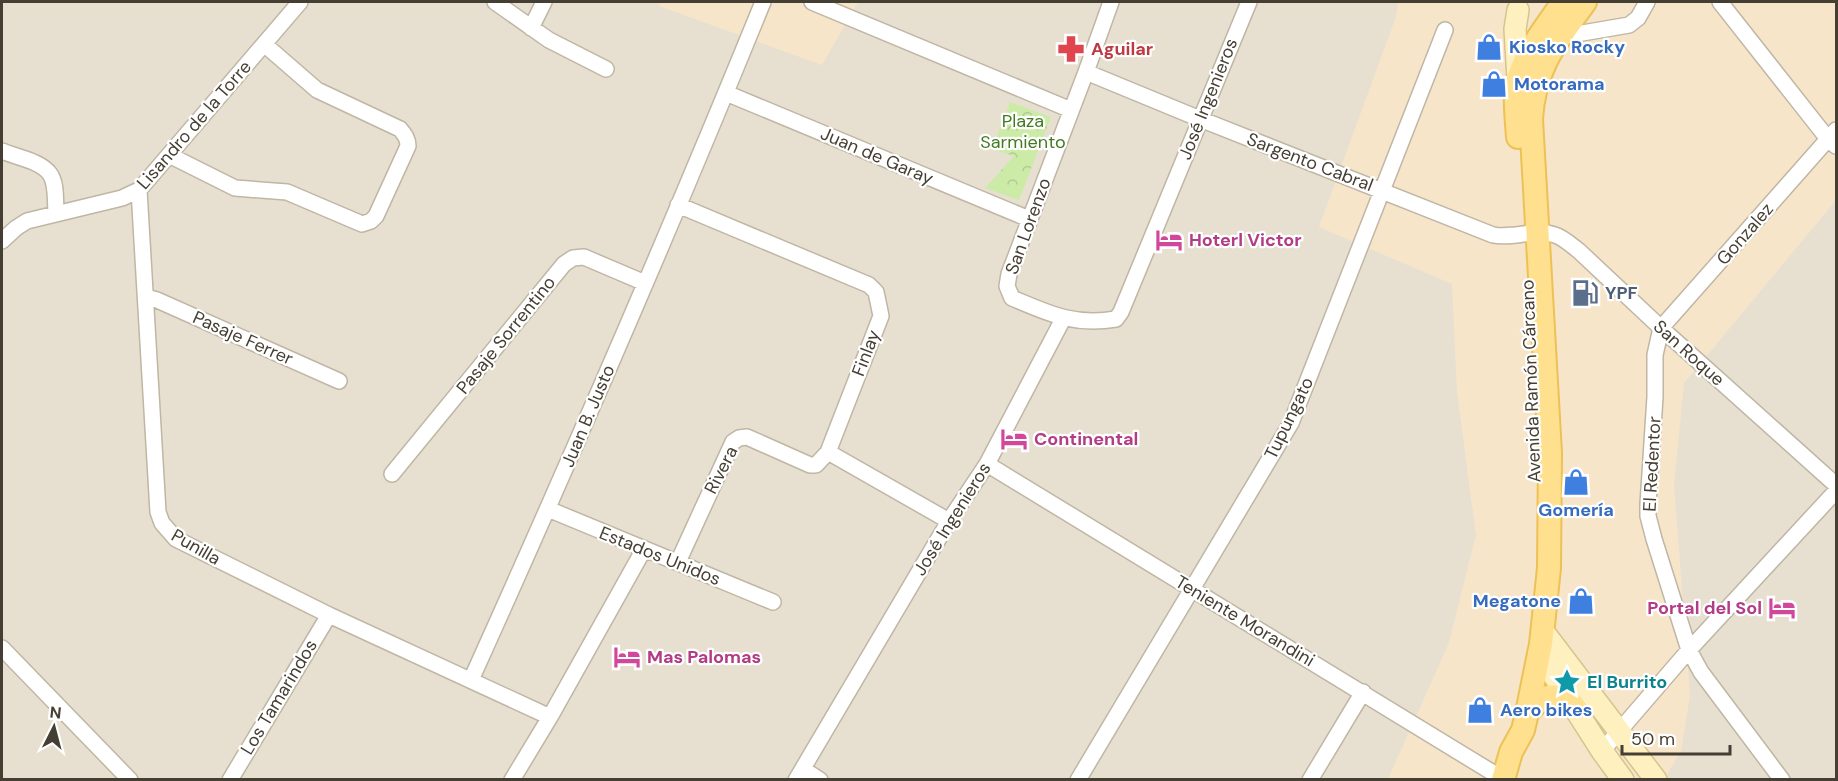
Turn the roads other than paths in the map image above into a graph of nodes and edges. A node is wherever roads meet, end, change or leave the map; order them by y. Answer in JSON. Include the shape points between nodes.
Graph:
{"nodes":[{"id":1,"x":300,"y":2,"type":"edge"},
{"id":2,"x":495,"y":2,"type":"edge"},
{"id":3,"x":544,"y":2,"type":"edge"},
{"id":4,"x":763,"y":2,"type":"edge"},
{"id":5,"x":812,"y":2,"type":"edge"},
{"id":6,"x":1111,"y":2,"type":"edge"},
{"id":7,"x":1249,"y":2,"type":"edge"},
{"id":8,"x":1563,"y":2,"type":"edge"},
{"id":9,"x":1584,"y":2,"type":"edge"},
{"id":10,"x":1647,"y":2,"type":"edge"},
{"id":11,"x":1720,"y":2,"type":"edge"},
{"id":12,"x":1517,"y":6,"type":"edge"},
{"id":13,"x":531,"y":28,"type":"junction"},
{"id":14,"x":1445,"y":30,"type":"dead end"},
{"id":15,"x":1552,"y":33,"type":"junction"},
{"id":16,"x":264,"y":44,"type":"junction"},
{"id":17,"x":606,"y":69,"type":"dead end"},
{"id":18,"x":1086,"y":72,"type":"junction"},
{"id":19,"x":1518,"y":79,"type":"junction"},
{"id":20,"x":726,"y":93,"type":"junction"},
{"id":21,"x":1071,"y":110,"type":"junction"},
{"id":22,"x":1200,"y":119,"type":"junction"},
{"id":23,"x":1834,"y":139,"type":"edge"},
{"id":24,"x":2,"y":151,"type":"edge"},
{"id":25,"x":169,"y":155,"type":"junction"},
{"id":26,"x":139,"y":190,"type":"junction"},
{"id":27,"x":1382,"y":191,"type":"junction"},
{"id":28,"x":678,"y":205,"type":"junction"},
{"id":29,"x":56,"y":213,"type":"junction"},
{"id":30,"x":1029,"y":219,"type":"junction"},
{"id":31,"x":1530,"y":234,"type":"junction"},
{"id":32,"x":2,"y":242,"type":"edge"},
{"id":33,"x":645,"y":283,"type":"junction"},
{"id":34,"x":146,"y":297,"type":"junction"},
{"id":35,"x":1063,"y":319,"type":"junction"},
{"id":36,"x":1661,"y":328,"type":"junction"},
{"id":37,"x":339,"y":381,"type":"dead end"},
{"id":38,"x":828,"y":452,"type":"junction"},
{"id":39,"x":987,"y":464,"type":"junction"},
{"id":40,"x":392,"y":474,"type":"dead end"},
{"id":41,"x":1836,"y":485,"type":"edge"},
{"id":42,"x":1836,"y":490,"type":"edge"},
{"id":43,"x":548,"y":509,"type":"junction"},
{"id":44,"x":949,"y":521,"type":"junction"},
{"id":45,"x":644,"y":549,"type":"junction"},
{"id":46,"x":678,"y":562,"type":"junction"},
{"id":47,"x":1534,"y":570,"type":"junction"},
{"id":48,"x":1192,"y":590,"type":"junction"},
{"id":49,"x":773,"y":602,"type":"dead end"},
{"id":50,"x":329,"y":615,"type":"junction"},
{"id":51,"x":1541,"y":642,"type":"junction"},
{"id":52,"x":2,"y":648,"type":"edge"},
{"id":53,"x":1689,"y":650,"type":"junction"},
{"id":54,"x":471,"y":680,"type":"junction"},
{"id":55,"x":1363,"y":693,"type":"junction"},
{"id":56,"x":1573,"y":705,"type":"junction"},
{"id":57,"x":1527,"y":713,"type":"junction"},
{"id":58,"x":550,"y":717,"type":"junction"},
{"id":59,"x":1619,"y":730,"type":"junction"},
{"id":60,"x":1602,"y":751,"type":"junction"},
{"id":61,"x":1511,"y":752,"type":"junction"},
{"id":62,"x":800,"y":774,"type":"edge"},
{"id":63,"x":1503,"y":779,"type":"edge"},
{"id":64,"x":130,"y":780,"type":"edge"},
{"id":65,"x":230,"y":780,"type":"edge"},
{"id":66,"x":512,"y":780,"type":"edge"},
{"id":67,"x":820,"y":780,"type":"edge"},
{"id":68,"x":1078,"y":780,"type":"edge"},
{"id":69,"x":1310,"y":780,"type":"edge"},
{"id":70,"x":1623,"y":780,"type":"edge"},
{"id":71,"x":1656,"y":780,"type":"edge"},
{"id":72,"x":1782,"y":780,"type":"edge"}],
"edges":[{"from":1,"to":16,"type":"street","name":"Lisandro de la Torre"},
{"from":2,"to":13,"type":"street"},
{"from":3,"to":13,"type":"street"},
{"from":4,"to":20,"type":"street","name":"Juan B. Justo"},
{"from":5,"to":21,"type":"street"},
{"from":6,"to":18,"type":"street","name":"San Lorenzo"},
{"from":7,"to":22,"type":"street","name":"José Ingenieros"},
{"from":8,"to":15,"type":"main road"},
{"from":9,"to":15,"type":"main road"},
{"from":10,"to":15,"type":"street","via":[[1629,25]]},
{"from":11,"to":23,"type":"street"},
{"from":12,"to":15,"type":"main road","name":"Avenida Ramón Cárcano","via":[[1527,33]]},
{"from":12,"to":19,"type":"main road","name":"Avenida Ramón Cárcano"},
{"from":13,"to":17,"type":"street"},
{"from":14,"to":27,"type":"street","name":"Tupungato"},
{"from":15,"to":19,"type":"main road","via":[[1527,56]]},
{"from":15,"to":31,"type":"main road","name":"Avenida Ramón Cárcano","via":[[1532,103]]},
{"from":16,"to":25,"type":"street","name":"Lisandro de la Torre"},
{"from":16,"to":25,"type":"street","via":[[317,90],[404,134],[408,146],[376,216],[362,224],[287,192],[235,189]]},
{"from":18,"to":21,"type":"street","name":"San Lorenzo"},
{"from":18,"to":22,"type":"street","name":"Sargento Cabral"},
{"from":19,"to":31,"type":"main road","name":"Avenida Ramón Cárcano","via":[[1516,102]]},
{"from":20,"to":28,"type":"street","name":"Juan B. Justo"},
{"from":20,"to":30,"type":"street","name":"Juan de Garay"},
{"from":21,"to":30,"type":"street","name":"San Lorenzo"},
{"from":22,"to":27,"type":"street","name":"Sargento Cabral"},
{"from":22,"to":35,"type":"street","name":"José Ingenieros","via":[[1121,312],[1116,319],[1097,322]]},
{"from":23,"to":36,"type":"street","name":"Gonzalez"},
{"from":24,"to":29,"type":"street","via":[[50,174]]},
{"from":25,"to":26,"type":"street","name":"Lisandro de la Torre"},
{"from":26,"to":29,"type":"street","name":"Lisandro de la Torre","via":[[122,198]]},
{"from":26,"to":34,"type":"street","name":"Punilla"},
{"from":27,"to":31,"type":"street","name":"Sargento Cabral","via":[[1493,235]]},
{"from":27,"to":48,"type":"street","name":"Tupungato","via":[[1291,423]]},
{"from":28,"to":33,"type":"street","name":"Juan B. Justo"},
{"from":28,"to":38,"type":"street","name":"Finlay","via":[[869,285],[876,292],[881,316]]},
{"from":29,"to":32,"type":"street","name":"Lisandro de la Torre","via":[[27,221]]},
{"from":30,"to":35,"type":"street","name":"San Lorenzo","via":[[1007,286],[1012,298]]},
{"from":31,"to":36,"type":"street","name":"San Roque","via":[[1554,235],[1579,251]]},
{"from":31,"to":47,"type":"main road","name":"Avenida Ramón Cárcano","via":[[1536,456]]},
{"from":31,"to":51,"type":"main road","name":"Avenida Ramón Cárcano","via":[[1550,476],[1549,567]]},
{"from":33,"to":40,"type":"street","name":"Pasaje Sorrentino","via":[[584,257],[564,264]]},
{"from":33,"to":43,"type":"street","name":"Juan B. Justo"},
{"from":34,"to":37,"type":"street","name":"Pasaje Ferrer"},
{"from":34,"to":50,"type":"street","name":"Punilla","via":[[158,512],[162,523],[176,539]]},
{"from":35,"to":39,"type":"street","name":"José Ingenieros"},
{"from":36,"to":41,"type":"street","name":"San Roque"},
{"from":36,"to":53,"type":"street","name":"El Redentor","via":[[1655,355],[1648,516]]},
{"from":38,"to":44,"type":"street"},
{"from":38,"to":46,"type":"street","name":"Rivera","via":[[816,465],[810,465],[747,437],[733,442]]},
{"from":39,"to":44,"type":"street","name":"José Ingenieros"},
{"from":39,"to":48,"type":"street","name":"Teniente Morandini"},
{"from":42,"to":53,"type":"street"},
{"from":43,"to":45,"type":"street","name":"Estados Unidos"},
{"from":43,"to":54,"type":"street","name":"Juan B. Justo"},
{"from":44,"to":62,"type":"street","name":"José Ingenieros"},
{"from":45,"to":46,"type":"street","name":"Estados Unidos"},
{"from":45,"to":58,"type":"street"},
{"from":46,"to":49,"type":"street","name":"Estados Unidos"},
{"from":47,"to":51,"type":"main road","via":[[1539,591],[1534,639]]},
{"from":47,"to":61,"type":"main road","name":"Avenida Ramón Cárcano","via":[[1531,610],[1510,727]]},
{"from":48,"to":55,"type":"street","name":"Teniente Morandini"},
{"from":48,"to":68,"type":"street","name":"Tupungato"},
{"from":50,"to":54,"type":"street","name":"Punilla"},
{"from":50,"to":65,"type":"street","name":"Los Tamarindos"},
{"from":51,"to":56,"type":"main road"},
{"from":51,"to":57,"type":"main road","name":"Avenida Ramón Cárcano"},
{"from":51,"to":59,"type":"main road"},
{"from":52,"to":64,"type":"street"},
{"from":53,"to":59,"type":"street"},
{"from":53,"to":72,"type":"street","name":"El Redentor","via":[[1701,672]]},
{"from":54,"to":58,"type":"street"},
{"from":55,"to":63,"type":"street","name":"Teniente Morandini"},
{"from":55,"to":69,"type":"street"},
{"from":56,"to":57,"type":"main road","via":[[1562,698],[1545,698]]},
{"from":56,"to":60,"type":"main road"},
{"from":57,"to":61,"type":"main road","name":"Avenida Ramón Cárcano"},
{"from":58,"to":66,"type":"street"},
{"from":59,"to":60,"type":"street"},
{"from":59,"to":71,"type":"main road"},
{"from":60,"to":70,"type":"main road"},
{"from":61,"to":63,"type":"main road","name":"Avenida Ramón Cárcano"},
{"from":62,"to":67,"type":"street"}]}
